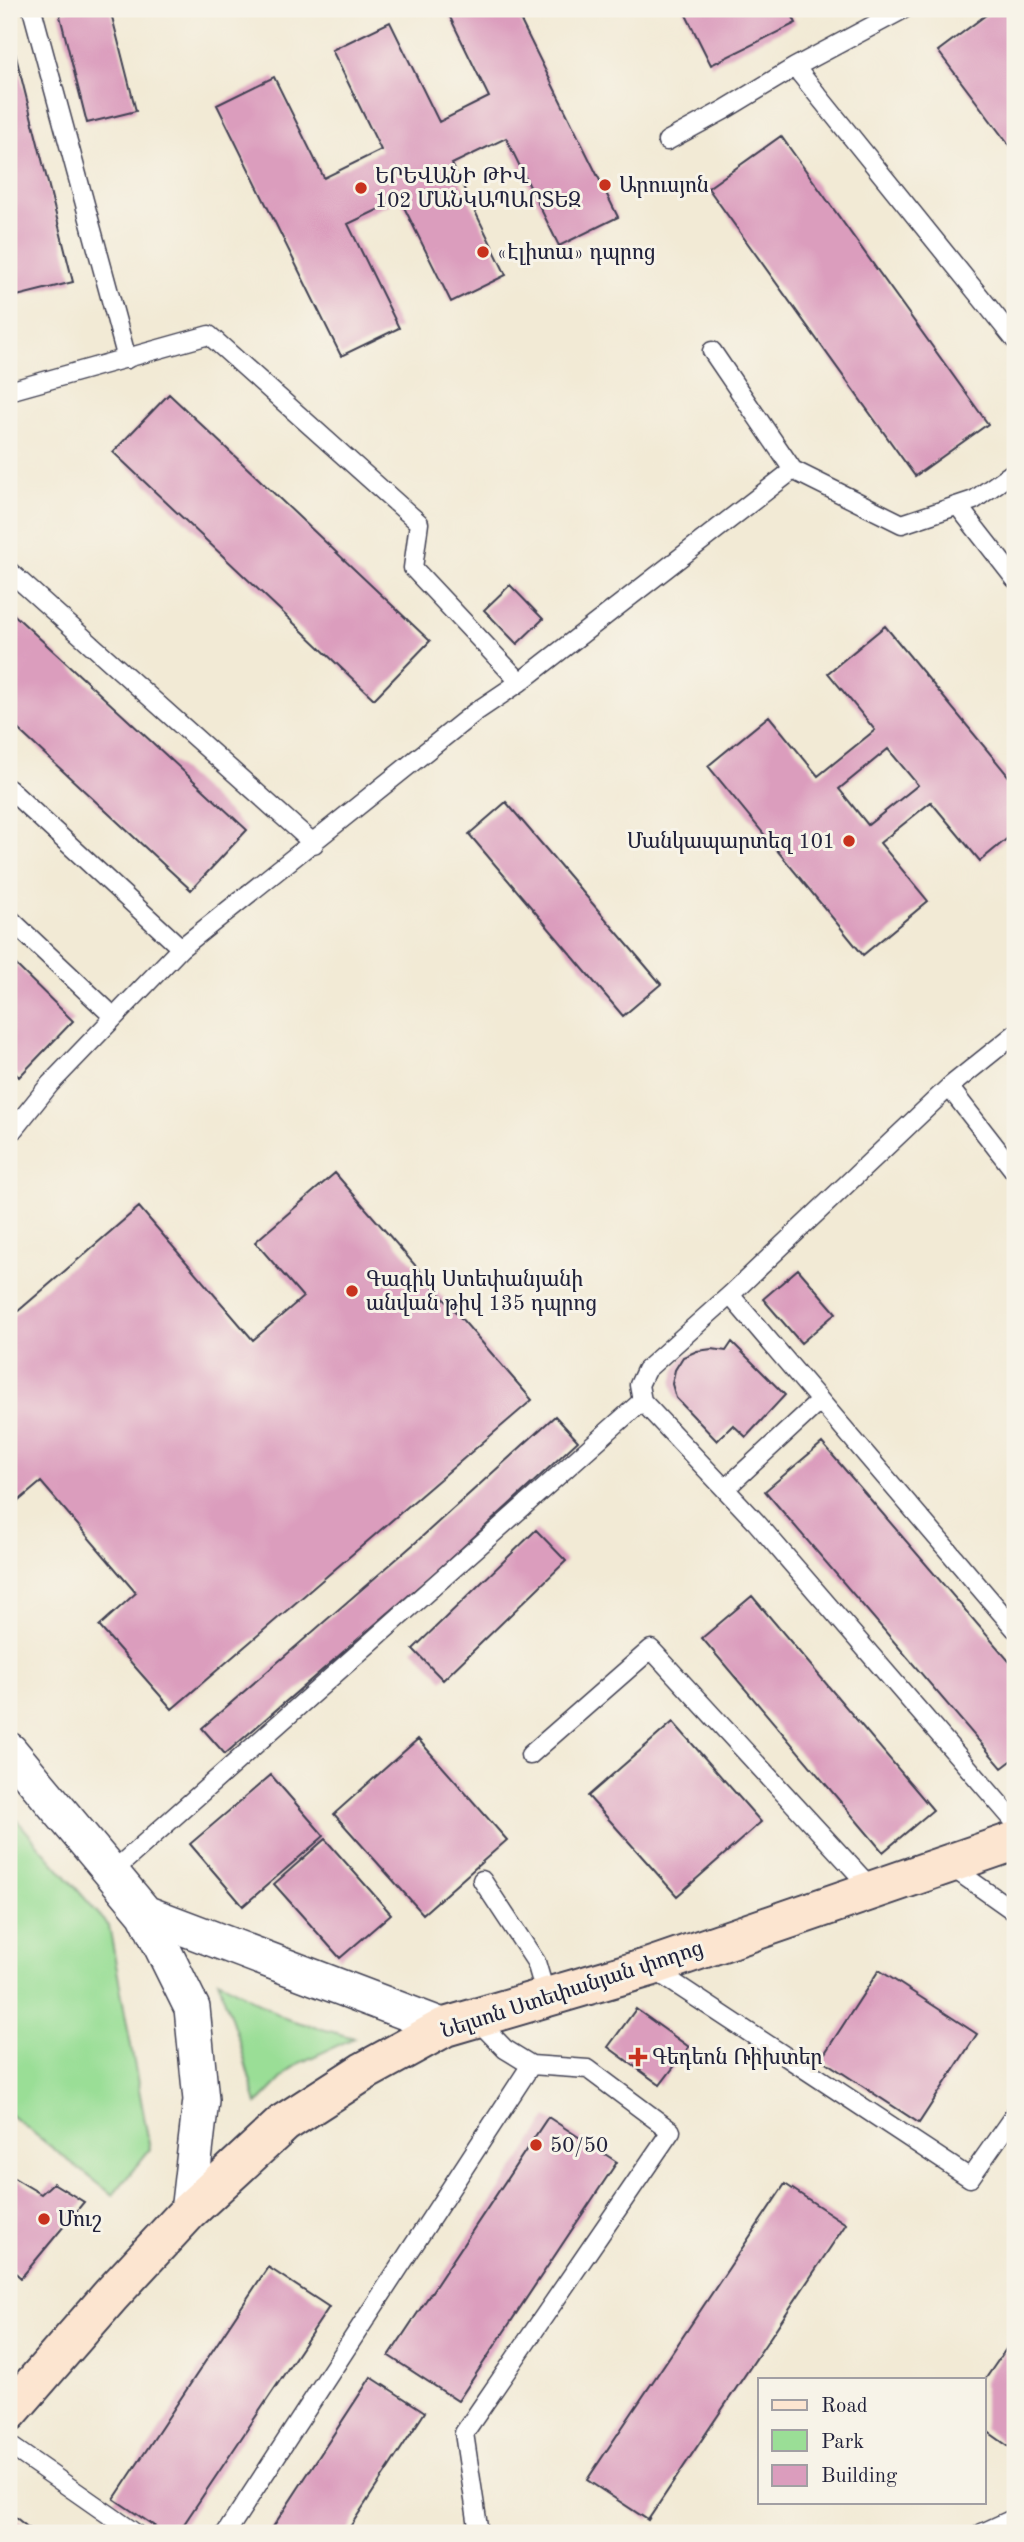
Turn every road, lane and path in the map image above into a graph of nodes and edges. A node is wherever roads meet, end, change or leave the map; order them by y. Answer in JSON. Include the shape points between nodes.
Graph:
{"nodes":[{"id":1,"x":32,"y":9,"type":"edge"},
{"id":2,"x":903,"y":9,"type":"edge"},
{"id":3,"x":795,"y":67,"type":"junction"},
{"id":4,"x":667,"y":141,"type":"dead end"},
{"id":5,"x":1015,"y":340,"type":"edge"},
{"id":6,"x":712,"y":351,"type":"dead end"},
{"id":7,"x":127,"y":359,"type":"junction"},
{"id":8,"x":9,"y":391,"type":"edge"},
{"id":9,"x":793,"y":470,"type":"junction"},
{"id":10,"x":1015,"y":471,"type":"edge"},
{"id":11,"x":958,"y":506,"type":"junction"},
{"id":12,"x":9,"y":571,"type":"edge"},
{"id":13,"x":1015,"y":579,"type":"edge"},
{"id":14,"x":520,"y":682,"type":"junction"},
{"id":15,"x":9,"y":789,"type":"edge"},
{"id":16,"x":314,"y":844,"type":"junction"},
{"id":17,"x":9,"y":918,"type":"edge"},
{"id":18,"x":181,"y":948,"type":"junction"},
{"id":19,"x":114,"y":1017,"type":"junction"},
{"id":20,"x":1015,"y":1034,"type":"edge"},
{"id":21,"x":949,"y":1087,"type":"junction"},
{"id":22,"x":9,"y":1135,"type":"edge"},
{"id":23,"x":1015,"y":1172,"type":"edge"},
{"id":24,"x":730,"y":1295,"type":"junction"},
{"id":25,"x":642,"y":1401,"type":"junction"},
{"id":26,"x":820,"y":1401,"type":"junction"},
{"id":27,"x":726,"y":1489,"type":"junction"},
{"id":28,"x":1015,"y":1629,"type":"edge"},
{"id":29,"x":9,"y":1750,"type":"edge"},
{"id":30,"x":530,"y":1755,"type":"dead end"},
{"id":31,"x":1015,"y":1822,"type":"edge"},
{"id":32,"x":1015,"y":1841,"type":"edge"},
{"id":33,"x":947,"y":1864,"type":"junction"},
{"id":34,"x":111,"y":1873,"type":"junction"},
{"id":35,"x":482,"y":1880,"type":"dead end"},
{"id":36,"x":872,"y":1889,"type":"junction"},
{"id":37,"x":1015,"y":1912,"type":"edge"},
{"id":38,"x":145,"y":1913,"type":"junction"},
{"id":39,"x":650,"y":1967,"type":"junction"},
{"id":40,"x":547,"y":1996,"type":"junction"},
{"id":41,"x":460,"y":2022,"type":"junction"},
{"id":42,"x":531,"y":2065,"type":"junction"},
{"id":43,"x":1015,"y":2114,"type":"edge"},
{"id":44,"x":188,"y":2212,"type":"junction"},
{"id":45,"x":9,"y":2412,"type":"edge"},
{"id":46,"x":9,"y":2445,"type":"edge"},
{"id":47,"x":1015,"y":2518,"type":"edge"},
{"id":48,"x":135,"y":2533,"type":"edge"},
{"id":49,"x":226,"y":2533,"type":"edge"},
{"id":50,"x":479,"y":2533,"type":"edge"},
{"id":51,"x":982,"y":2533,"type":"edge"}],
"edges":[{"from":1,"to":7,"type":"lane"},
{"from":2,"to":3,"type":"lane"},
{"from":3,"to":4,"type":"lane"},
{"from":3,"to":5,"type":"lane"},
{"from":6,"to":9,"type":"lane"},
{"from":7,"to":8,"type":"lane"},
{"from":7,"to":14,"type":"lane","via":[[209,335],[419,523],[413,568]]},
{"from":9,"to":11,"type":"lane","via":[[902,524]]},
{"from":9,"to":14,"type":"lane"},
{"from":10,"to":11,"type":"lane"},
{"from":11,"to":13,"type":"lane"},
{"from":12,"to":16,"type":"lane"},
{"from":14,"to":16,"type":"lane","via":[[474,713]]},
{"from":15,"to":18,"type":"lane"},
{"from":16,"to":18,"type":"lane"},
{"from":17,"to":19,"type":"lane"},
{"from":18,"to":19,"type":"lane"},
{"from":19,"to":22,"type":"lane"},
{"from":20,"to":21,"type":"lane"},
{"from":21,"to":23,"type":"lane"},
{"from":21,"to":24,"type":"lane"},
{"from":24,"to":25,"type":"lane","via":[[646,1370],[639,1385]]},
{"from":24,"to":26,"type":"lane"},
{"from":25,"to":27,"type":"lane"},
{"from":25,"to":34,"type":"lane"},
{"from":26,"to":27,"type":"lane"},
{"from":26,"to":28,"type":"lane"},
{"from":27,"to":31,"type":"lane"},
{"from":29,"to":34,"type":"street"},
{"from":30,"to":36,"type":"lane","via":[[651,1649]]},
{"from":32,"to":33,"type":"street","name":"Նելսոն Ստեփանյան փողոց"},
{"from":33,"to":36,"type":"street","name":"Նելսոն Ստեփանյան փողոց"},
{"from":33,"to":37,"type":"lane"},
{"from":34,"to":38,"type":"street"},
{"from":35,"to":40,"type":"lane","via":[[536,1962]]},
{"from":36,"to":39,"type":"street","name":"Նելսոն Ստեփանյան փողոց"},
{"from":38,"to":41,"type":"street"},
{"from":38,"to":44,"type":"street","via":[[192,2008],[201,2100]]},
{"from":39,"to":40,"type":"street","name":"Նելսոն Ստեփանյան փողոց"},
{"from":39,"to":43,"type":"lane","via":[[970,2178]]},
{"from":40,"to":41,"type":"street","name":"Նելսոն Ստեփանյան փողոց"},
{"from":41,"to":42,"type":"lane"},
{"from":41,"to":44,"type":"street","name":"Նելսոն Ստեփանյան փողոց","via":[[363,2072],[284,2123]]},
{"from":42,"to":49,"type":"lane"},
{"from":42,"to":50,"type":"lane","via":[[588,2068],[671,2131],[464,2433]]},
{"from":44,"to":45,"type":"street","name":"Նելսոն Ստեփանյան փողոց"},
{"from":46,"to":48,"type":"lane"},
{"from":47,"to":51,"type":"lane"}]}
